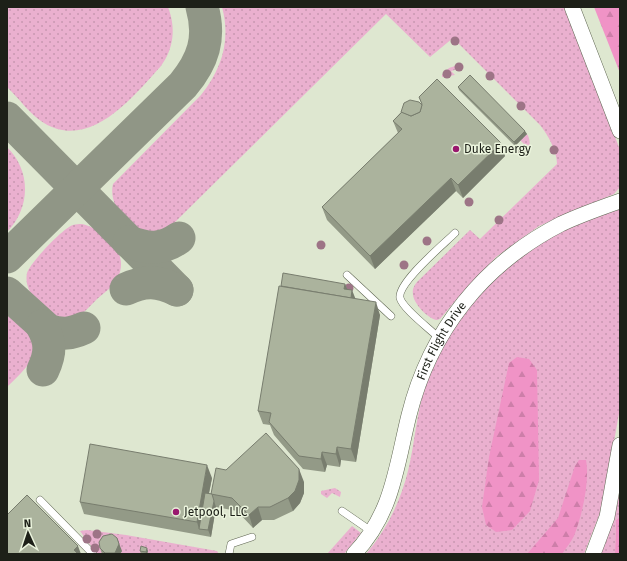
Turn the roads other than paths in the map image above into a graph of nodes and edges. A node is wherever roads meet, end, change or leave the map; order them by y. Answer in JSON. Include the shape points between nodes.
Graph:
{"nodes":[{"id":1,"x":572,"y":7,"type":"edge"},
{"id":2,"x":620,"y":130,"type":"edge"},
{"id":3,"x":620,"y":201,"type":"edge"},
{"id":4,"x":455,"y":233,"type":"dead end"},
{"id":5,"x":347,"y":275,"type":"dead end"},
{"id":6,"x":391,"y":316,"type":"dead end"},
{"id":7,"x":439,"y":338,"type":"junction"},
{"id":8,"x":620,"y":445,"type":"edge"},
{"id":9,"x":40,"y":500,"type":"dead end"},
{"id":10,"x":342,"y":511,"type":"dead end"},
{"id":11,"x":371,"y":532,"type":"junction"},
{"id":12,"x":252,"y":538,"type":"dead end"},
{"id":13,"x":93,"y":554,"type":"edge"},
{"id":14,"x":229,"y":554,"type":"edge"},
{"id":15,"x":354,"y":554,"type":"edge"},
{"id":16,"x":593,"y":554,"type":"edge"}],
"edges":[{"from":1,"to":2,"type":"street"},
{"from":3,"to":7,"type":"street","name":"First Flight Drive","via":[[561,224],[514,254],[490,273],[462,304]]},
{"from":4,"to":7,"type":"lane","via":[[409,278],[401,290],[400,298],[404,305]]},
{"from":5,"to":6,"type":"lane"},
{"from":7,"to":11,"type":"street","name":"First Flight Drive","via":[[409,415],[394,483]]},
{"from":8,"to":16,"type":"street","via":[[607,517]]},
{"from":9,"to":13,"type":"lane"},
{"from":10,"to":11,"type":"lane"},
{"from":11,"to":15,"type":"street","name":"First Flight Drive"},
{"from":12,"to":14,"type":"lane","via":[[231,544]]}]}
